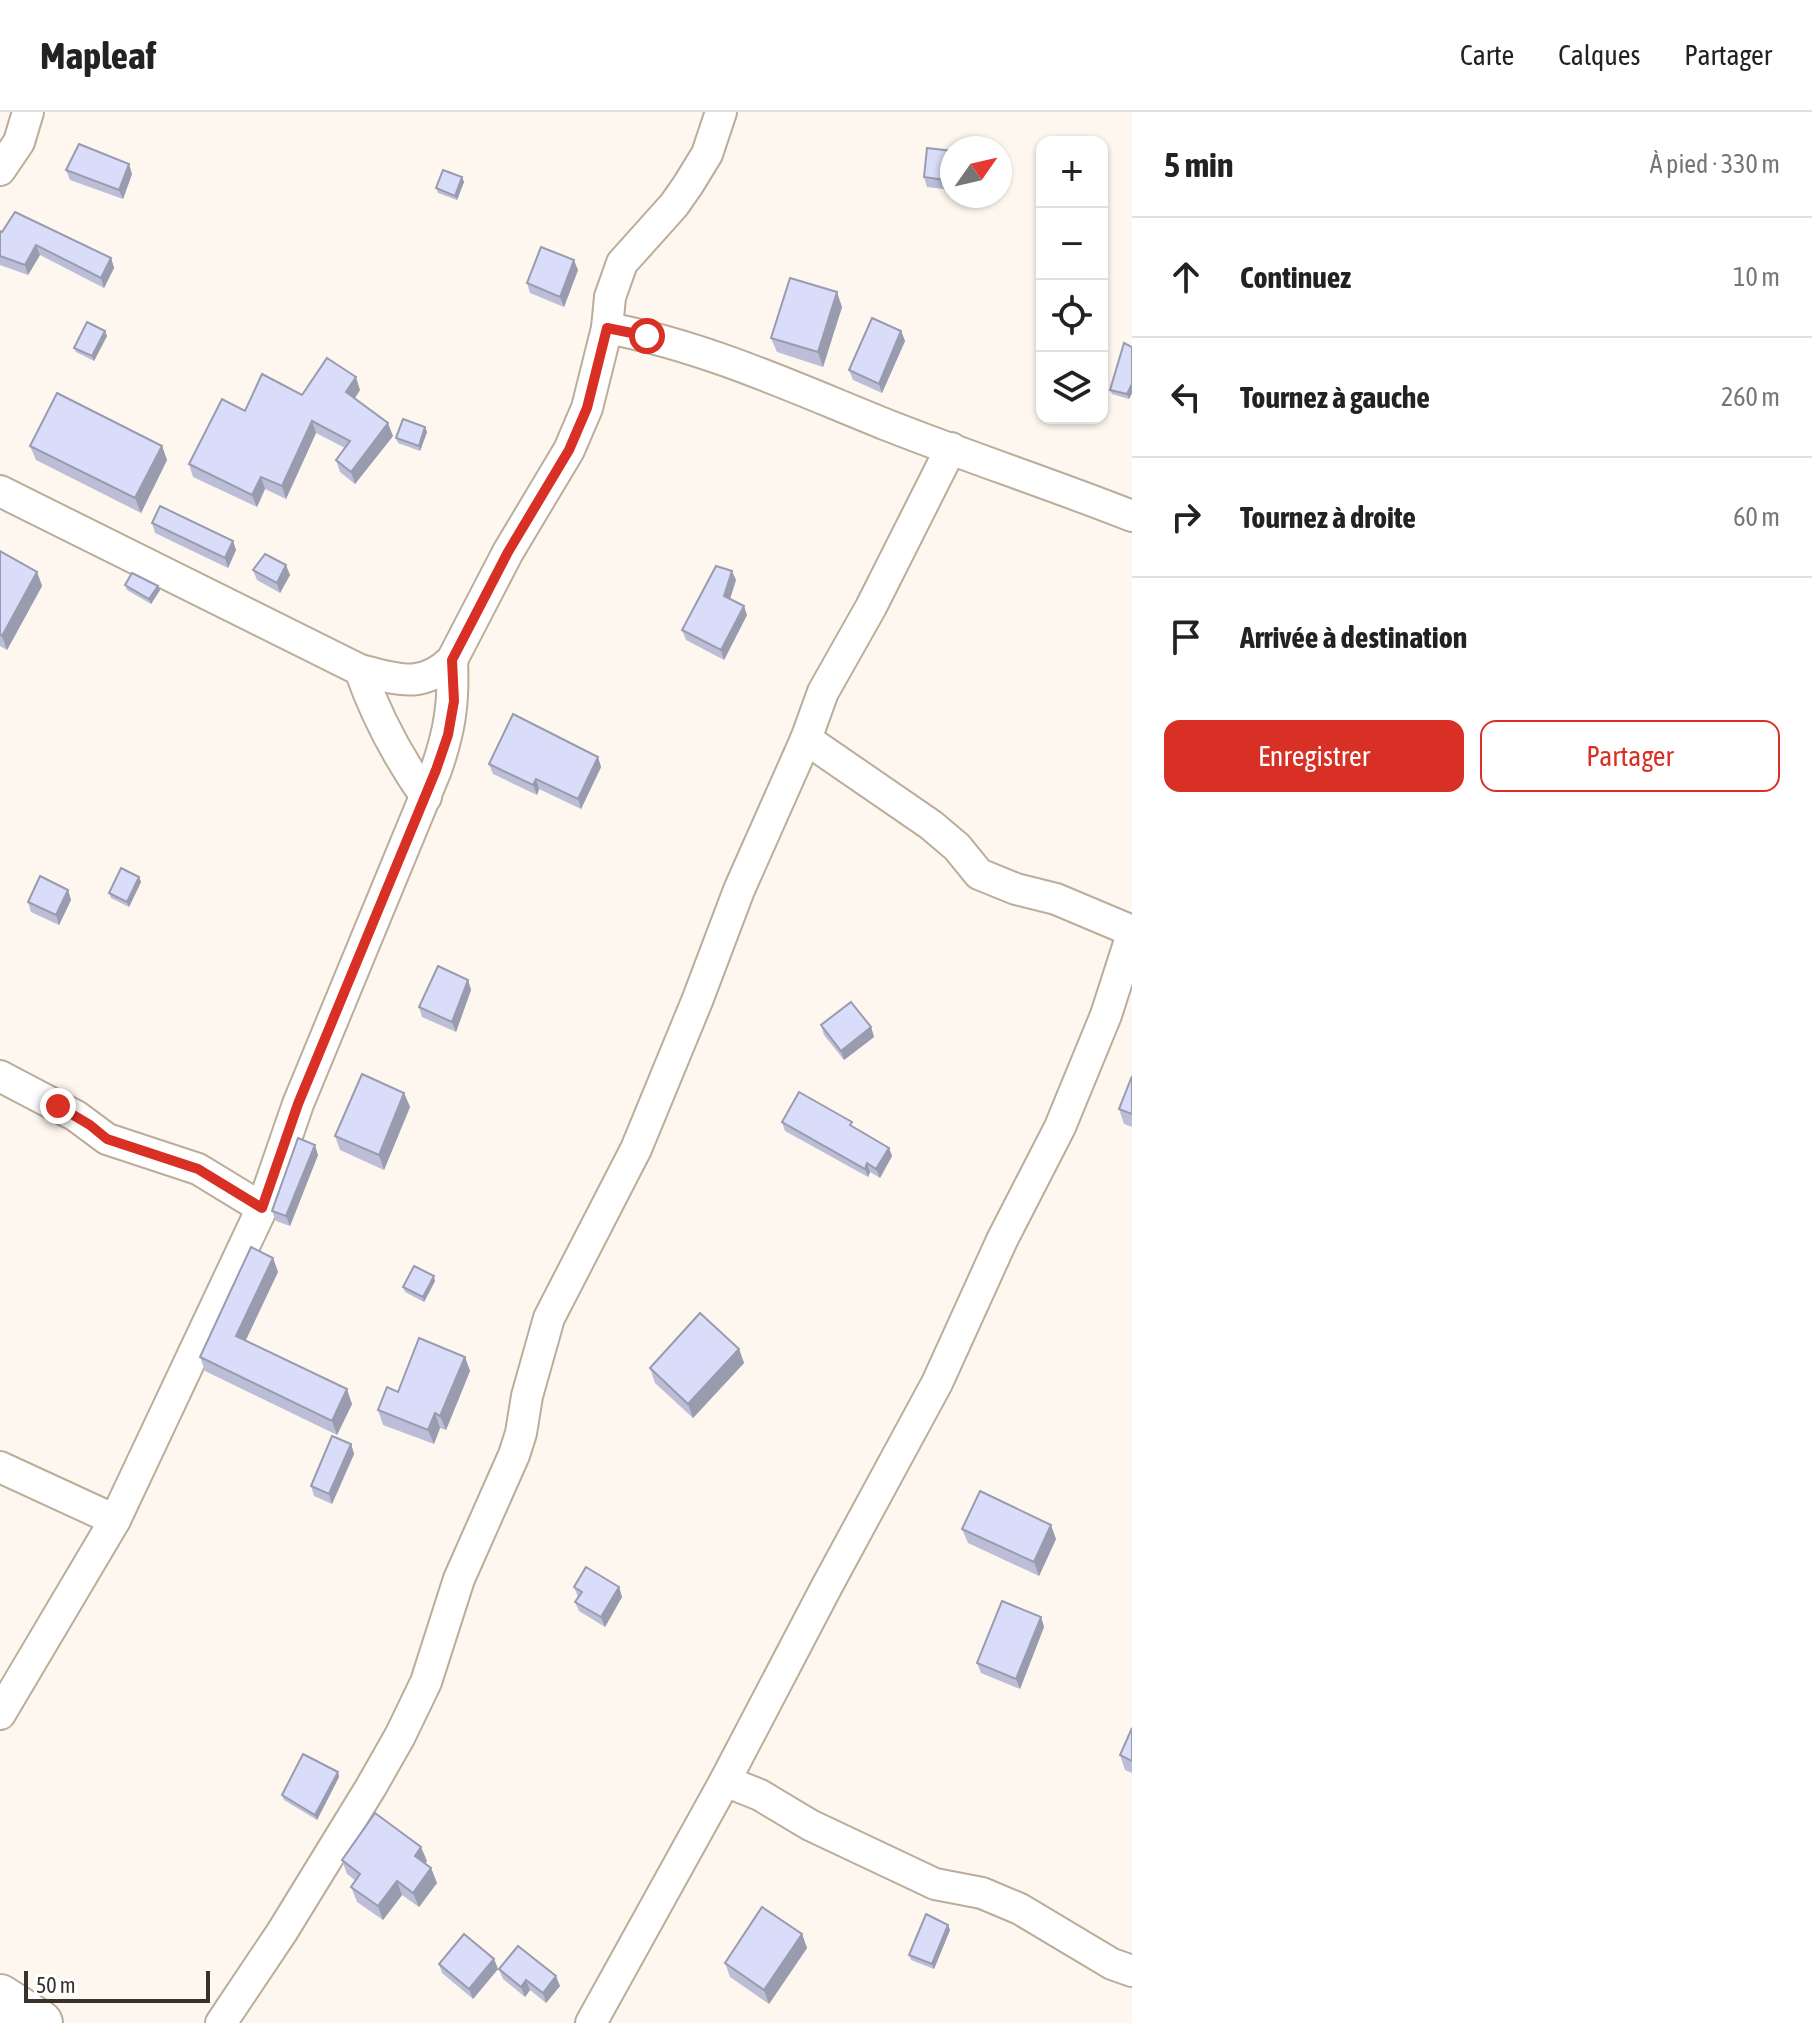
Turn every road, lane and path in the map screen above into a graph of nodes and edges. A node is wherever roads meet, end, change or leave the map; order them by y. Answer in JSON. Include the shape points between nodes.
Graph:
{"nodes":[{"id":1,"x":28,"y":112,"type":"edge"},
{"id":2,"x":721,"y":112,"type":"edge"},
{"id":3,"x":0,"y":170,"type":"edge"},
{"id":4,"x":607,"y":328,"type":"junction"},
{"id":5,"x":951,"y":448,"type":"junction"},
{"id":6,"x":0,"y":491,"type":"edge"},
{"id":7,"x":1132,"y":516,"type":"edge"},
{"id":8,"x":452,"y":660,"type":"junction"},
{"id":9,"x":360,"y":670,"type":"junction"},
{"id":10,"x":806,"y":739,"type":"junction"},
{"id":11,"x":426,"y":797,"type":"junction"},
{"id":12,"x":1132,"y":933,"type":"edge"},
{"id":13,"x":0,"y":1076,"type":"edge"},
{"id":14,"x":262,"y":1208,"type":"junction"},
{"id":15,"x":0,"y":1467,"type":"edge"},
{"id":16,"x":115,"y":1520,"type":"junction"},
{"id":17,"x":0,"y":1714,"type":"edge"},
{"id":18,"x":725,"y":1781,"type":"junction"},
{"id":19,"x":1132,"y":1971,"type":"edge"},
{"id":20,"x":0,"y":1997,"type":"edge"},
{"id":21,"x":40,"y":2023,"type":"edge"},
{"id":22,"x":221,"y":2023,"type":"edge"},
{"id":23,"x":591,"y":2023,"type":"edge"}],
"edges":[{"from":1,"to":3,"type":"street","via":[[19,142]]},
{"from":2,"to":4,"type":"street","via":[[707,154],[688,185],[622,263],[610,297]]},
{"from":4,"to":5,"type":"street","via":[[737,364]]},
{"from":4,"to":8,"type":"street","via":[[587,408],[569,450]]},
{"from":5,"to":7,"type":"street"},
{"from":5,"to":10,"type":"street","via":[[823,692]]},
{"from":6,"to":9,"type":"street"},
{"from":8,"to":9,"type":"street","via":[[419,680]]},
{"from":8,"to":11,"type":"street","via":[[454,701],[448,735]]},
{"from":9,"to":11,"type":"street","via":[[383,725]]},
{"from":10,"to":12,"type":"street","via":[[931,825],[979,874],[1056,899]]},
{"from":10,"to":22,"type":"street","via":[[750,862],[636,1149],[549,1318],[514,1455],[459,1579],[426,1682],[371,1787]]},
{"from":11,"to":14,"type":"street","via":[[298,1104]]},
{"from":12,"to":18,"type":"street","via":[[1106,1015],[1060,1127],[937,1383]]},
{"from":13,"to":14,"type":"street","via":[[76,1116],[107,1139],[198,1169]]},
{"from":14,"to":16,"type":"street"},
{"from":15,"to":16,"type":"street"},
{"from":16,"to":17,"type":"street"},
{"from":18,"to":19,"type":"street","via":[[935,1884],[982,1893],[1020,1909]]},
{"from":18,"to":23,"type":"street"},
{"from":20,"to":21,"type":"highway"}]}
